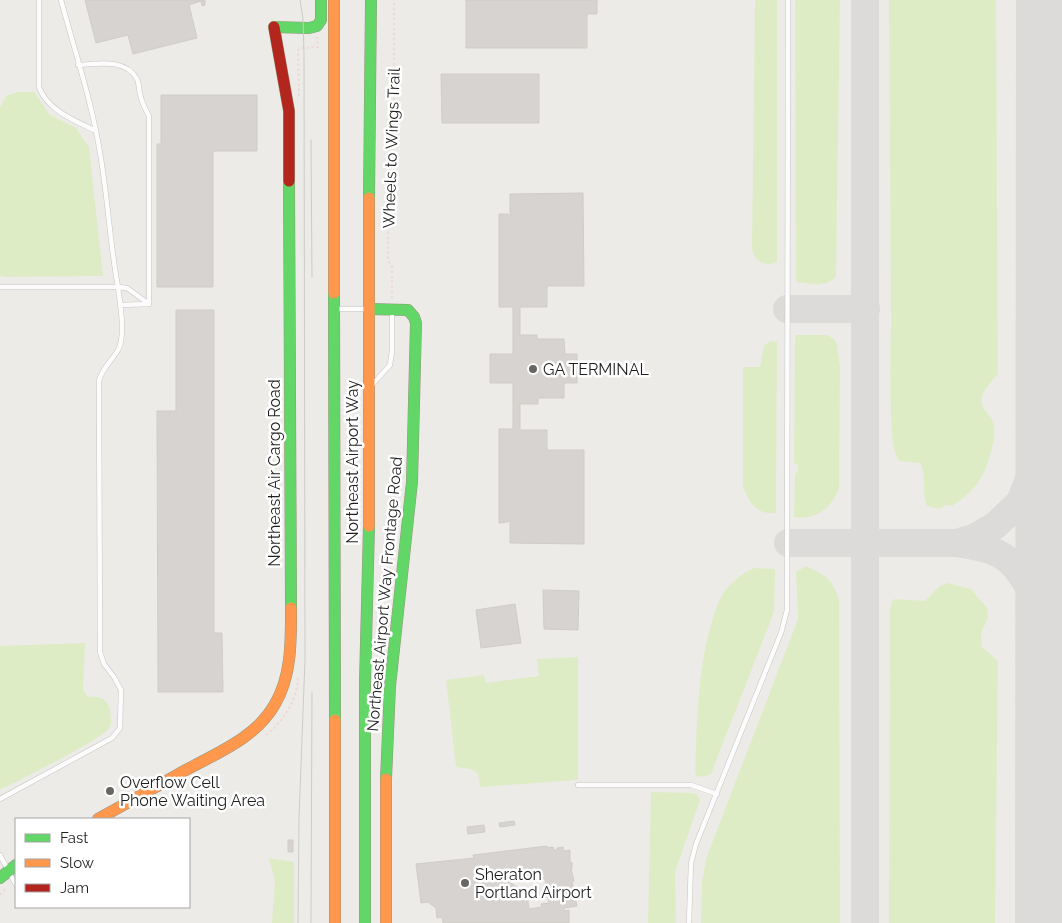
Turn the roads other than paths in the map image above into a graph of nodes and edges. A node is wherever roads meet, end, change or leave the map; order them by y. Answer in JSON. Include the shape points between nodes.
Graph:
{"nodes":[{"id":1,"x":39,"y":0,"type":"edge"},
{"id":2,"x":61,"y":0,"type":"edge"},
{"id":3,"x":321,"y":0,"type":"edge"},
{"id":4,"x":334,"y":0,"type":"edge"},
{"id":5,"x":338,"y":0,"type":"edge"},
{"id":6,"x":371,"y":0,"type":"edge"},
{"id":7,"x":788,"y":0,"type":"edge"},
{"id":8,"x":334,"y":28,"type":"junction"},
{"id":9,"x":78,"y":64,"type":"junction"},
{"id":10,"x":96,"y":131,"type":"junction"},
{"id":11,"x":0,"y":287,"type":"edge"},
{"id":12,"x":118,"y":287,"type":"junction"},
{"id":13,"x":149,"y":304,"type":"junction"},
{"id":14,"x":121,"y":305,"type":"junction"},
{"id":15,"x":334,"y":309,"type":"junction"},
{"id":16,"x":369,"y":309,"type":"junction"},
{"id":17,"x":392,"y":309,"type":"junction"},
{"id":18,"x":368,"y":389,"type":"junction"},
{"id":19,"x":578,"y":785,"type":"dead end"},
{"id":20,"x":717,"y":794,"type":"junction"},
{"id":21,"x":0,"y":799,"type":"edge"},
{"id":22,"x":100,"y":818,"type":"edge"},
{"id":23,"x":0,"y":854,"type":"edge"},
{"id":24,"x":8,"y":871,"type":"edge"},
{"id":25,"x":15,"y":883,"type":"edge"},
{"id":26,"x":335,"y":923,"type":"edge"},
{"id":27,"x":364,"y":923,"type":"edge"},
{"id":28,"x":386,"y":923,"type":"edge"},
{"id":29,"x":689,"y":923,"type":"edge"}],
"edges":[{"from":1,"to":10,"type":"lane","via":[[39,87],[42,97]]},
{"from":2,"to":9,"type":"lane"},
{"from":3,"to":22,"type":"main road","name":"Northeast Air Cargo Road","via":[[321,20],[317,26],[274,27],[289,110],[292,638],[289,667],[278,700],[254,730]]},
{"from":4,"to":8,"type":"main road","name":"Northeast Airport Way"},
{"from":5,"to":8,"type":"lane"},
{"from":6,"to":16,"type":"main road","name":"Northeast Airport Way"},
{"from":7,"to":20,"type":"lane","via":[[787,610],[781,633]]},
{"from":8,"to":15,"type":"main road","name":"Northeast Airport Way"},
{"from":9,"to":10,"type":"lane"},
{"from":9,"to":13,"type":"lane","via":[[112,63],[131,72],[137,79],[149,116]]},
{"from":10,"to":12,"type":"lane"},
{"from":11,"to":12,"type":"lane"},
{"from":12,"to":13,"type":"lane","via":[[127,288]]},
{"from":12,"to":14,"type":"lane"},
{"from":13,"to":14,"type":"lane"},
{"from":14,"to":21,"type":"lane","via":[[121,344],[99,381],[100,652],[121,690],[120,728],[112,738]]},
{"from":15,"to":16,"type":"lane"},
{"from":15,"to":26,"type":"main road","name":"Northeast Airport Way"},
{"from":16,"to":17,"type":"main road","name":"Northeast Airport Way Frontage Road"},
{"from":16,"to":18,"type":"main road","name":"Northeast Airport Way"},
{"from":17,"to":18,"type":"lane","via":[[390,365]]},
{"from":17,"to":28,"type":"main road","name":"Northeast Airport Way Frontage Road","via":[[408,310],[416,323],[416,398],[412,484],[388,717]]},
{"from":18,"to":27,"type":"main road","name":"Northeast Airport Way"},
{"from":19,"to":20,"type":"lane","via":[[691,785]]},
{"from":20,"to":29,"type":"lane","via":[[691,863]]},
{"from":23,"to":24,"type":"lane"},
{"from":24,"to":25,"type":"lane"}]}
